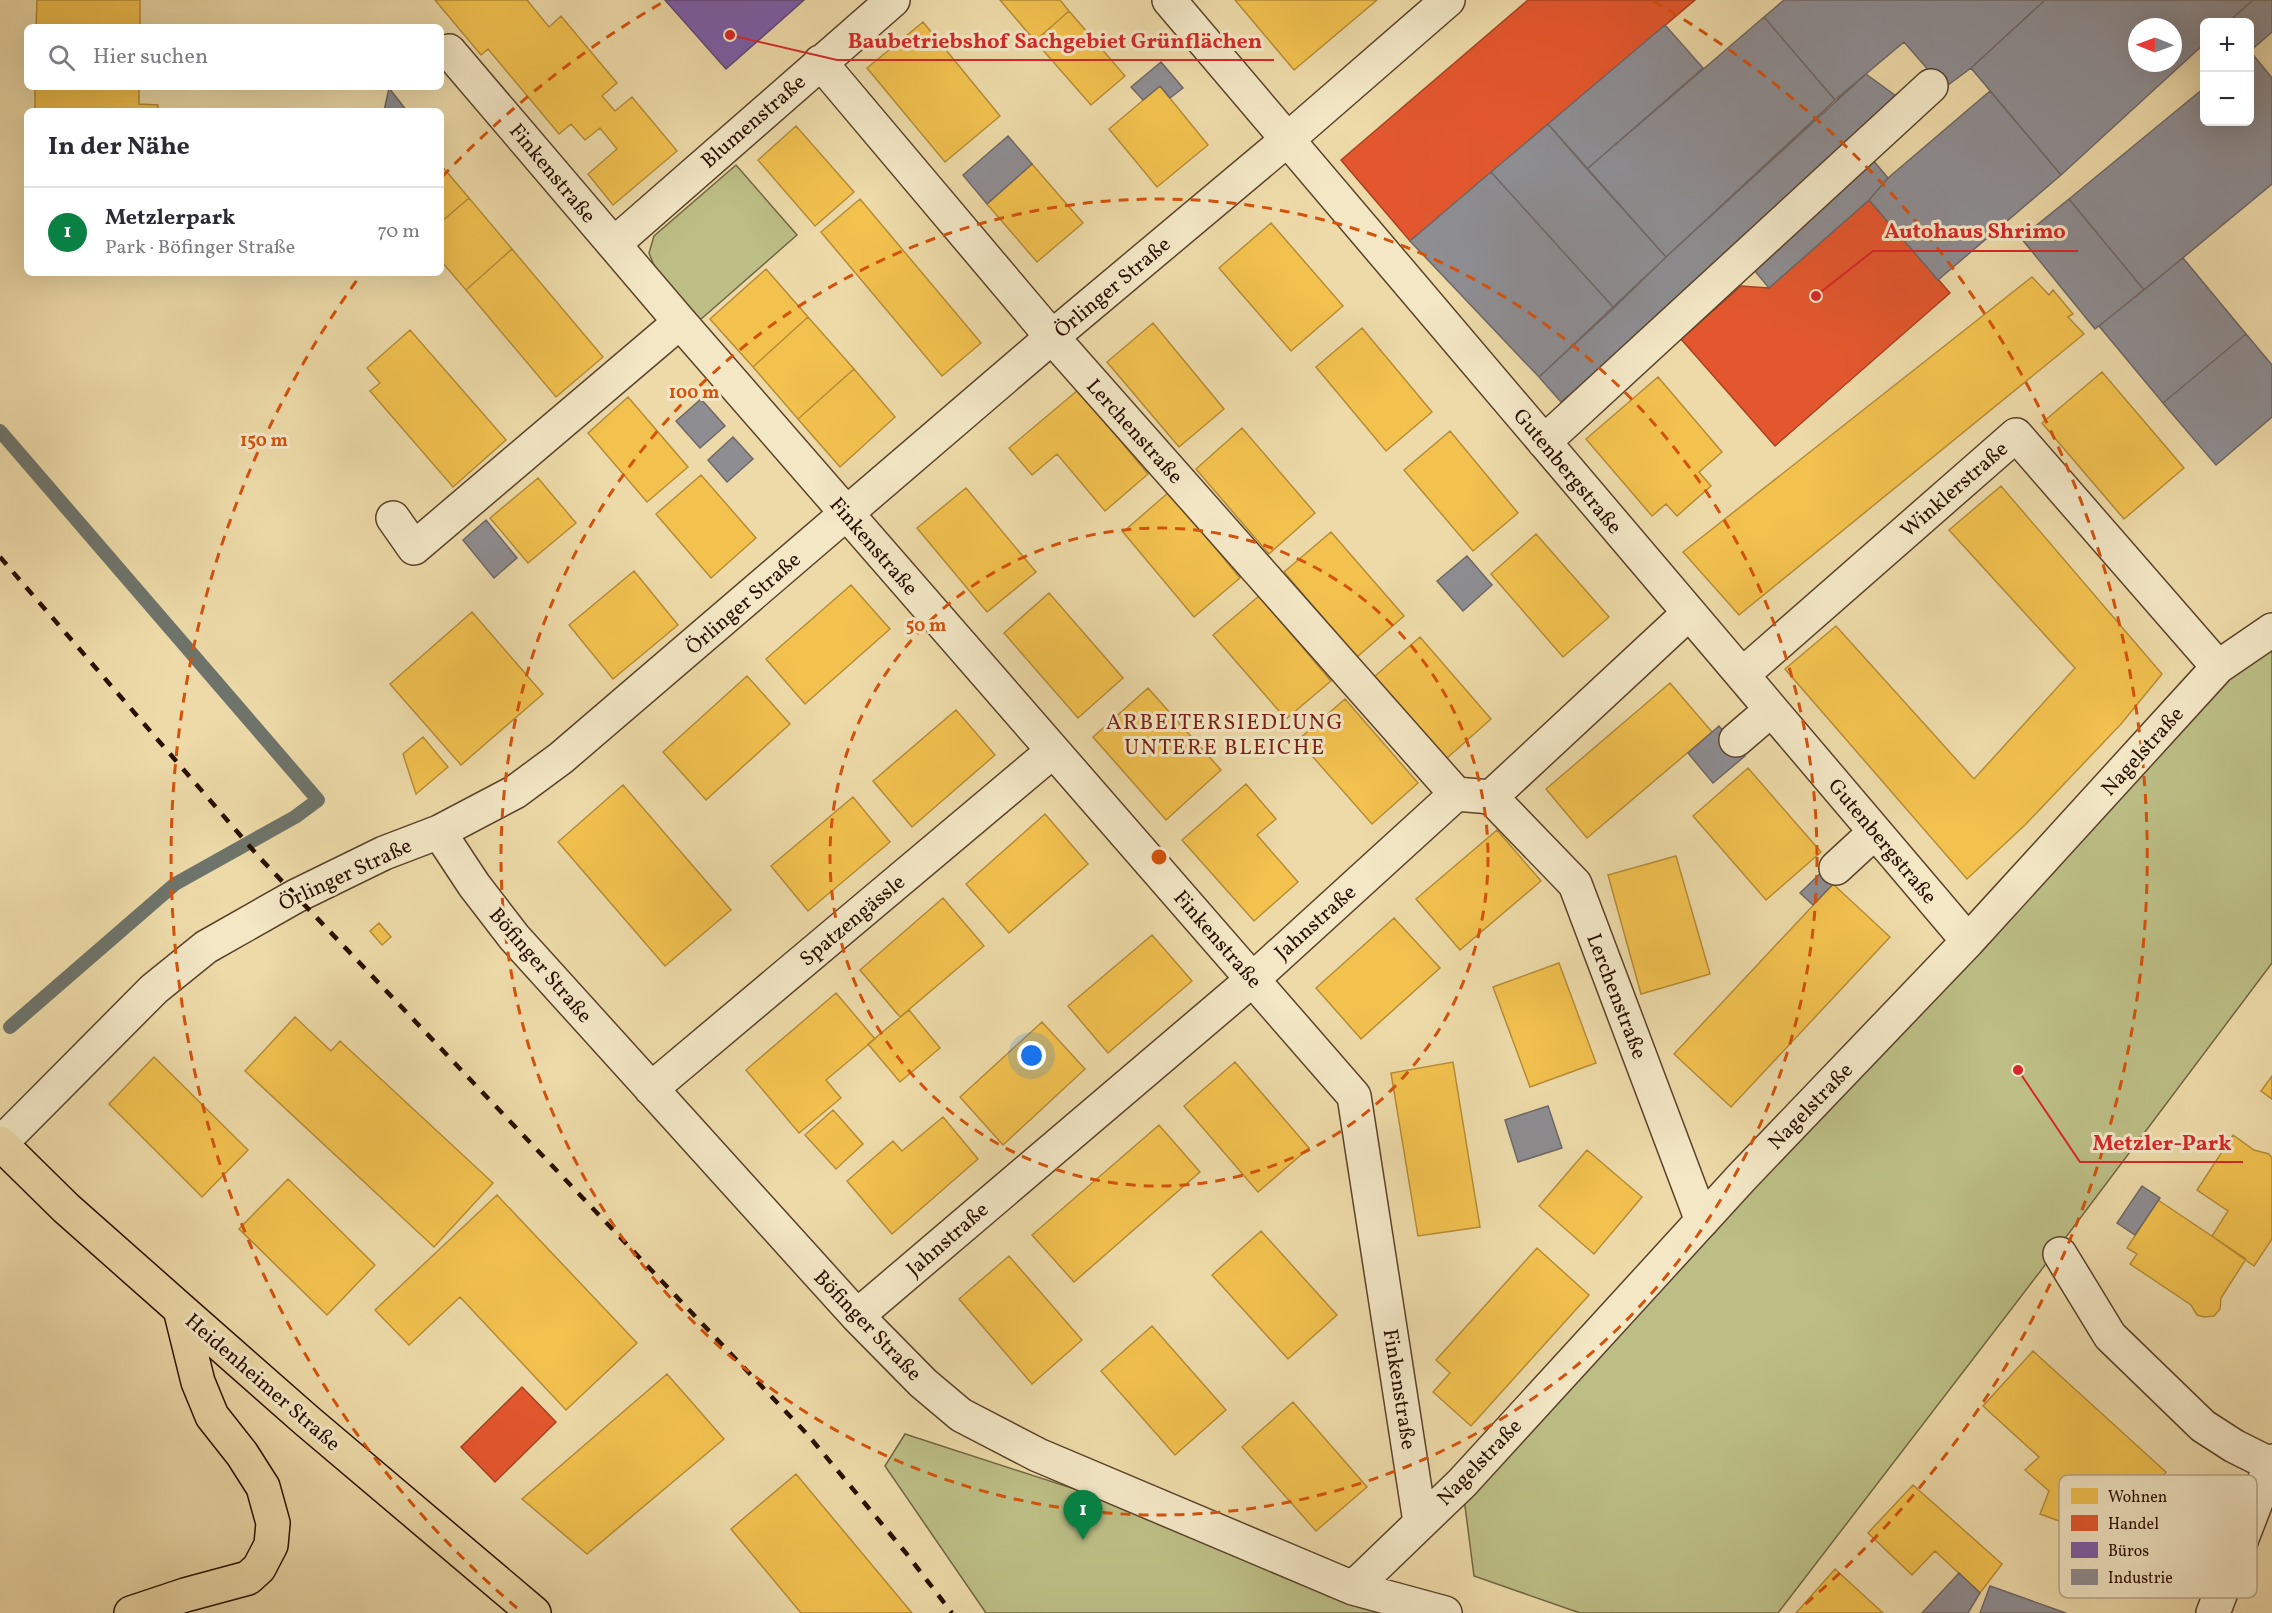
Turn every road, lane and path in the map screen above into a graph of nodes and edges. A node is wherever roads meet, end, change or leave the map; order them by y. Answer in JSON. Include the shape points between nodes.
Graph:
{"nodes":[{"id":1,"x":893,"y":0,"type":"edge"},
{"id":2,"x":1169,"y":0,"type":"edge"},
{"id":3,"x":1448,"y":0,"type":"edge"},
{"id":4,"x":449,"y":51,"type":"dead end"},
{"id":5,"x":820,"y":62,"type":"junction"},
{"id":6,"x":1931,"y":86,"type":"dead end"},
{"id":7,"x":1288,"y":139,"type":"junction"},
{"id":8,"x":614,"y":244,"type":"junction"},
{"id":9,"x":680,"y":322,"type":"junction"},
{"id":10,"x":1052,"y":337,"type":"junction"},
{"id":11,"x":1544,"y":442,"type":"junction"},
{"id":12,"x":846,"y":514,"type":"junction"},
{"id":13,"x":393,"y":518,"type":"dead end"},
{"id":14,"x":1689,"y":613,"type":"junction"},
{"id":15,"x":2272,"y":630,"type":"edge"},
{"id":16,"x":2218,"y":667,"type":"junction"},
{"id":17,"x":1742,"y":675,"type":"junction"},
{"id":18,"x":1771,"y":710,"type":"junction"},
{"id":19,"x":1736,"y":740,"type":"dead end"},
{"id":20,"x":1053,"y":751,"type":"junction"},
{"id":21,"x":1456,"y":794,"type":"junction"},
{"id":22,"x":1491,"y":797,"type":"junction"},
{"id":23,"x":439,"y":832,"type":"junction"},
{"id":24,"x":1875,"y":832,"type":"junction"},
{"id":25,"x":1836,"y":868,"type":"dead end"},
{"id":26,"x":1968,"y":941,"type":"junction"},
{"id":27,"x":1252,"y":978,"type":"junction"},
{"id":28,"x":651,"y":1089,"type":"junction"},
{"id":29,"x":0,"y":1143,"type":"edge"},
{"id":30,"x":1702,"y":1221,"type":"junction"},
{"id":31,"x":2060,"y":1254,"type":"dead end"},
{"id":32,"x":180,"y":1309,"type":"junction"},
{"id":33,"x":857,"y":1316,"type":"junction"},
{"id":34,"x":2272,"y":1464,"type":"edge"},
{"id":35,"x":2257,"y":1502,"type":"edge"},
{"id":36,"x":1420,"y":1522,"type":"junction"},
{"id":37,"x":1353,"y":1588,"type":"junction"},
{"id":38,"x":2219,"y":1598,"type":"edge"},
{"id":39,"x":131,"y":1613,"type":"edge"},
{"id":40,"x":534,"y":1613,"type":"edge"},
{"id":41,"x":1445,"y":1613,"type":"edge"},
{"id":42,"x":2213,"y":1613,"type":"edge"}],
"edges":[{"from":1,"to":5,"type":"street","name":"Blumenstraße"},
{"from":2,"to":7,"type":"street","name":"Gutenbergstraße"},
{"from":3,"to":7,"type":"street","name":"Örlinger Straße"},
{"from":4,"to":8,"type":"street","name":"Finkenstraße"},
{"from":5,"to":8,"type":"street","name":"Blumenstraße"},
{"from":5,"to":10,"type":"street","name":"Lerchenstraße"},
{"from":6,"to":11,"type":"street"},
{"from":7,"to":10,"type":"street","name":"Örlinger Straße"},
{"from":7,"to":11,"type":"street","name":"Gutenbergstraße"},
{"from":8,"to":9,"type":"street","name":"Finkenstraße"},
{"from":9,"to":12,"type":"street","name":"Finkenstraße"},
{"from":9,"to":13,"type":"street","via":[[414,548]]},
{"from":10,"to":12,"type":"street","name":"Örlinger Straße"},
{"from":10,"to":21,"type":"street","name":"Lerchenstraße"},
{"from":11,"to":14,"type":"street","name":"Gutenbergstraße"},
{"from":12,"to":20,"type":"street","name":"Finkenstraße"},
{"from":12,"to":23,"type":"street","name":"Örlinger Straße","via":[[561,758],[515,792]]},
{"from":14,"to":17,"type":"street","name":"Gutenbergstraße"},
{"from":14,"to":22,"type":"street"},
{"from":15,"to":16,"type":"street","name":"Nagelstraße"},
{"from":16,"to":17,"type":"street","name":"Winklerstraße","via":[[2016,435]]},
{"from":16,"to":26,"type":"street","name":"Nagelstraße"},
{"from":17,"to":18,"type":"street","name":"Gutenbergstraße"},
{"from":18,"to":19,"type":"street"},
{"from":18,"to":24,"type":"street","name":"Gutenbergstraße"},
{"from":20,"to":27,"type":"street","name":"Finkenstraße"},
{"from":20,"to":28,"type":"street","name":"Spatzengässle"},
{"from":21,"to":22,"type":"street"},
{"from":21,"to":27,"type":"street","name":"Jahnstraße"},
{"from":22,"to":30,"type":"street","name":"Lerchenstraße","via":[[1575,884]]},
{"from":23,"to":28,"type":"street","name":"Böfinger Straße","via":[[514,937]]},
{"from":23,"to":29,"type":"street","name":"Örlinger Straße","via":[[384,853],[296,896],[189,958]]},
{"from":24,"to":25,"type":"street"},
{"from":24,"to":26,"type":"street","name":"Gutenbergstraße"},
{"from":26,"to":30,"type":"street","name":"Nagelstraße"},
{"from":27,"to":33,"type":"street","name":"Jahnstraße"},
{"from":27,"to":36,"type":"street","name":"Finkenstraße","via":[[1354,1096]]},
{"from":28,"to":33,"type":"street","name":"Böfinger Straße"},
{"from":29,"to":32,"type":"main road","name":"Heidenheimer Straße","via":[[66,1208]]},
{"from":30,"to":36,"type":"street","name":"Nagelstraße","via":[[1462,1483]]},
{"from":31,"to":34,"type":"street","via":[[2110,1336],[2203,1426]]},
{"from":32,"to":39,"type":"main road","via":[[198,1382],[212,1416],[263,1487],[273,1523],[271,1545],[260,1568],[248,1578]]},
{"from":32,"to":40,"type":"main road","name":"Heidenheimer Straße"},
{"from":33,"to":37,"type":"street","name":"Böfinger Straße","via":[[922,1383],[962,1415],[1038,1455]]},
{"from":34,"to":35,"type":"street"},
{"from":36,"to":37,"type":"street","name":"Nagelstraße"},
{"from":37,"to":41,"type":"street","name":"Böfinger Straße"},
{"from":38,"to":42,"type":"street"}]}
